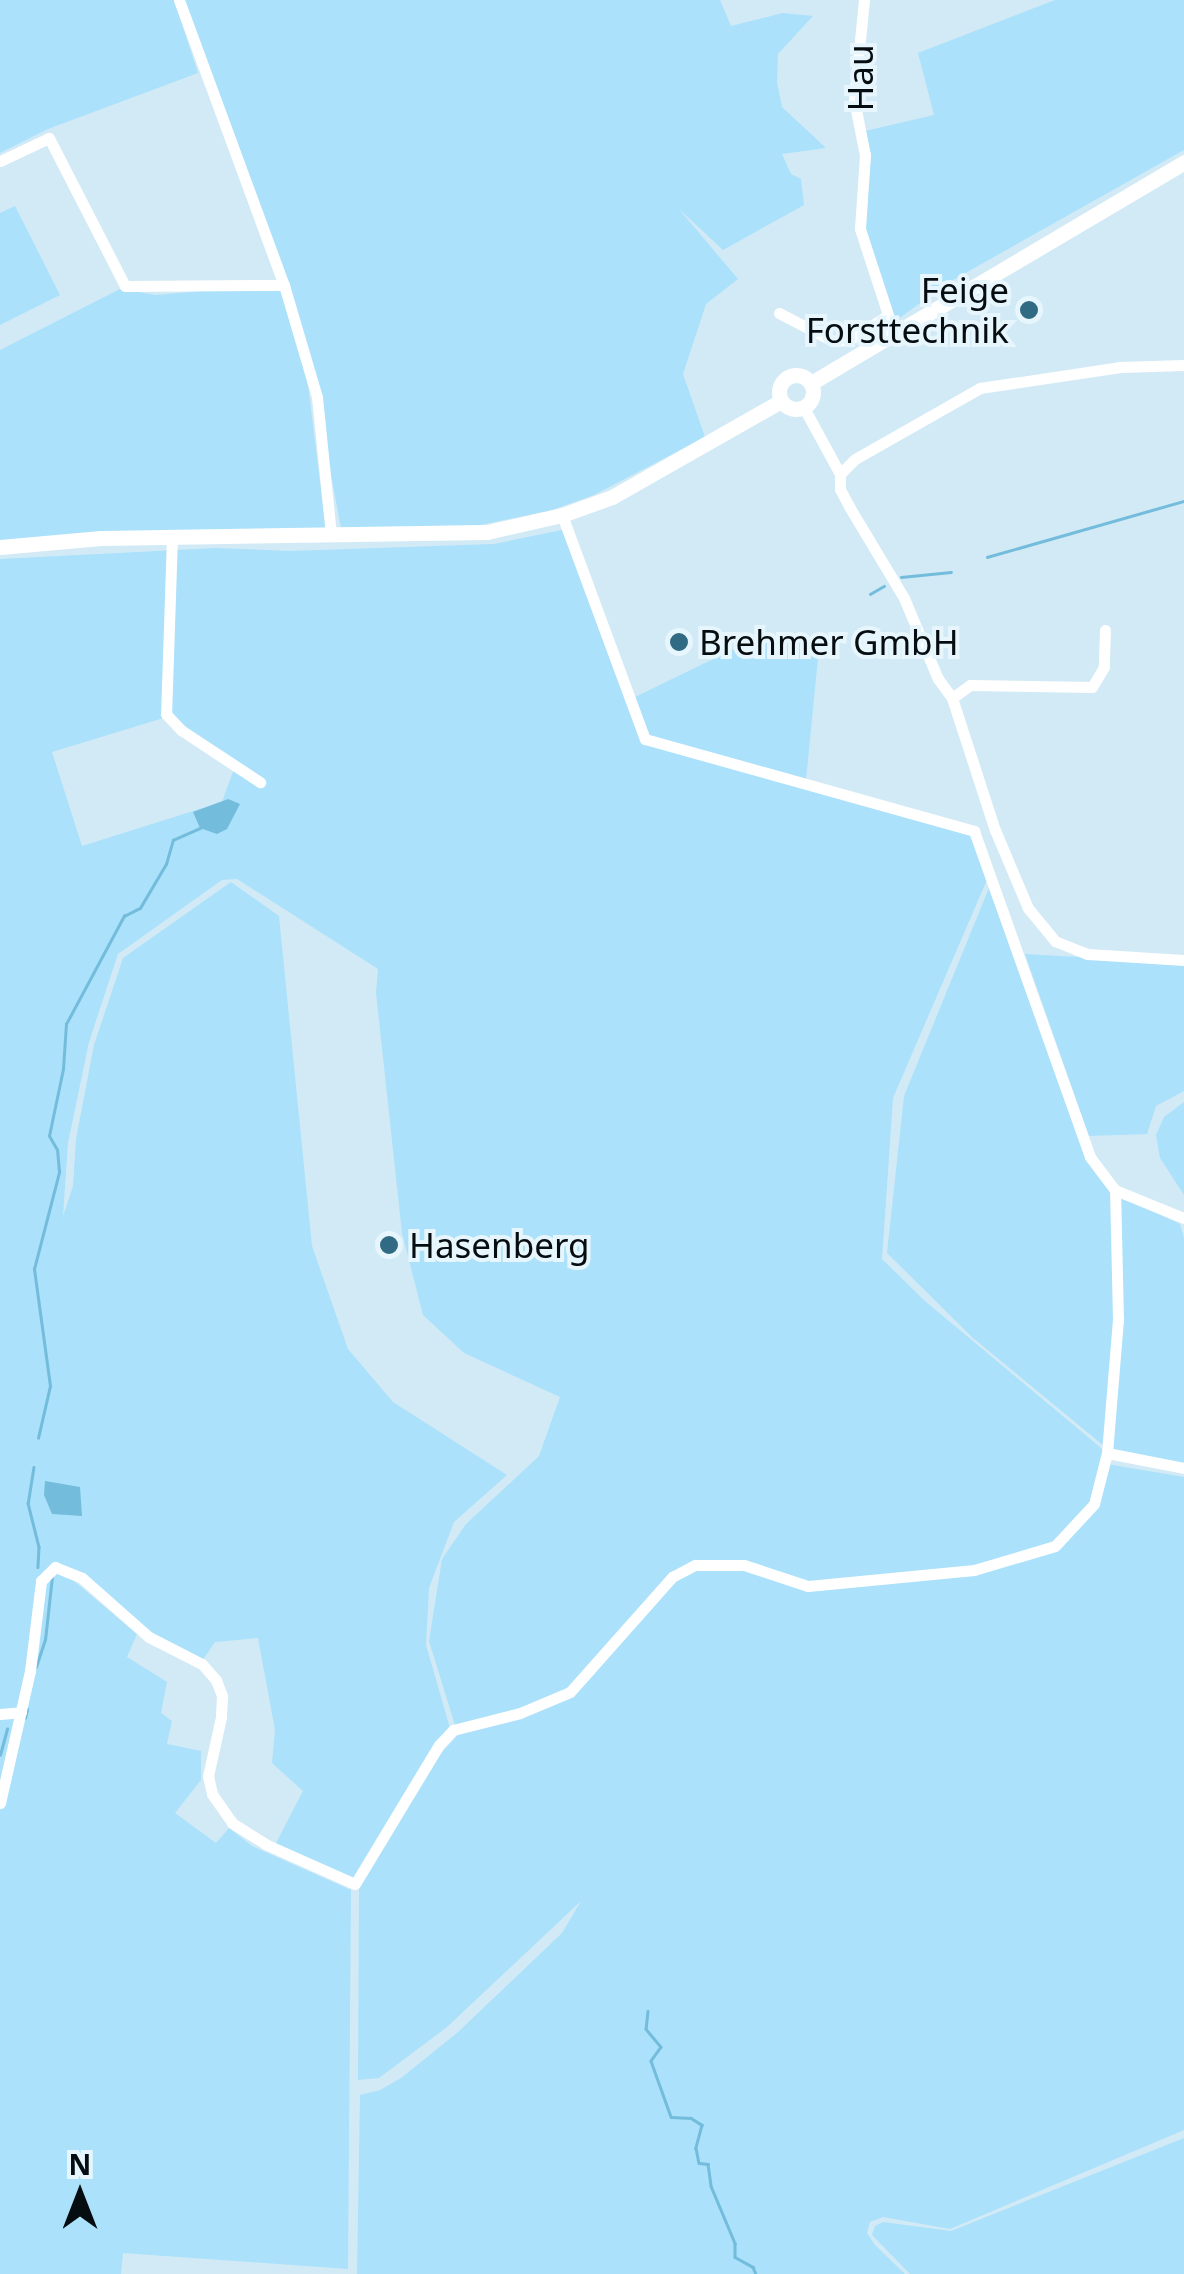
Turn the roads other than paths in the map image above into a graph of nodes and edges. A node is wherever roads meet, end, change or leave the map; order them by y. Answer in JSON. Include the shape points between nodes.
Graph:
{"nodes":[{"id":1,"x":179,"y":0,"type":"edge"},
{"id":2,"x":864,"y":0,"type":"edge"},
{"id":3,"x":0,"y":161,"type":"edge"},
{"id":4,"x":1184,"y":162,"type":"edge"},
{"id":5,"x":284,"y":285,"type":"junction"},
{"id":6,"x":780,"y":313,"type":"dead end"},
{"id":7,"x":887,"y":316,"type":"junction"},
{"id":8,"x":894,"y":333,"type":"junction"},
{"id":9,"x":1184,"y":365,"type":"edge"},
{"id":10,"x":811,"y":383,"type":"junction"},
{"id":11,"x":782,"y":401,"type":"junction"},
{"id":12,"x":804,"y":408,"type":"junction"},
{"id":13,"x":840,"y":474,"type":"junction"},
{"id":14,"x":562,"y":515,"type":"junction"},
{"id":15,"x":172,"y":536,"type":"junction"},
{"id":16,"x":332,"y":536,"type":"junction"},
{"id":17,"x":0,"y":547,"type":"edge"},
{"id":18,"x":1105,"y":630,"type":"dead end"},
{"id":19,"x":952,"y":698,"type":"junction"},
{"id":20,"x":260,"y":782,"type":"dead end"},
{"id":21,"x":1184,"y":960,"type":"edge"},
{"id":22,"x":1115,"y":1190,"type":"junction"},
{"id":23,"x":1184,"y":1218,"type":"edge"},
{"id":24,"x":1107,"y":1452,"type":"junction"},
{"id":25,"x":1184,"y":1468,"type":"edge"},
{"id":26,"x":22,"y":1712,"type":"junction"},
{"id":27,"x":0,"y":1714,"type":"edge"},
{"id":28,"x":0,"y":1804,"type":"edge"}],
"edges":[{"from":1,"to":5,"type":"street"},
{"from":2,"to":7,"type":"street","name":"Hau","via":[[854,100],[866,155],[860,229]]},
{"from":3,"to":5,"type":"street","via":[[48,138],[125,286]]},
{"from":4,"to":8,"type":"main road"},
{"from":5,"to":16,"type":"street","via":[[310,364]]},
{"from":6,"to":7,"type":"street","via":[[833,341],[849,340]]},
{"from":7,"to":8,"type":"street","name":"Hau"},
{"from":8,"to":10,"type":"main road"},
{"from":9,"to":13,"type":"street","via":[[1120,367],[980,388]]},
{"from":10,"to":11,"type":"main road","via":[[798,375],[787,378]]},
{"from":10,"to":12,"type":"main road","via":[[814,396]]},
{"from":11,"to":12,"type":"main road","via":[[793,410]]},
{"from":11,"to":14,"type":"main road","via":[[641,482]]},
{"from":12,"to":13,"type":"street"},
{"from":13,"to":19,"type":"street","via":[[840,488]]},
{"from":14,"to":16,"type":"main road","via":[[487,532]]},
{"from":14,"to":22,"type":"street","via":[[645,739],[974,831],[1090,1157]]},
{"from":15,"to":16,"type":"main road"},
{"from":15,"to":17,"type":"main road"},
{"from":15,"to":20,"type":"street","via":[[166,714]]},
{"from":18,"to":19,"type":"street","via":[[1104,667],[1092,687],[970,685]]},
{"from":19,"to":21,"type":"street","via":[[994,830],[1028,908],[1055,941],[1088,954]]},
{"from":22,"to":23,"type":"street"},
{"from":22,"to":24,"type":"street","via":[[1118,1320]]},
{"from":24,"to":25,"type":"street"},
{"from":24,"to":26,"type":"street","via":[[1094,1504],[1055,1546],[974,1570],[808,1586],[744,1564],[695,1565],[672,1577],[570,1692],[520,1714],[453,1730],[355,1884],[232,1823],[212,1794],[209,1757],[222,1696],[216,1680],[202,1664],[149,1637],[82,1578],[54,1567],[41,1582]]},
{"from":26,"to":27,"type":"street"},
{"from":26,"to":28,"type":"street"}]}
